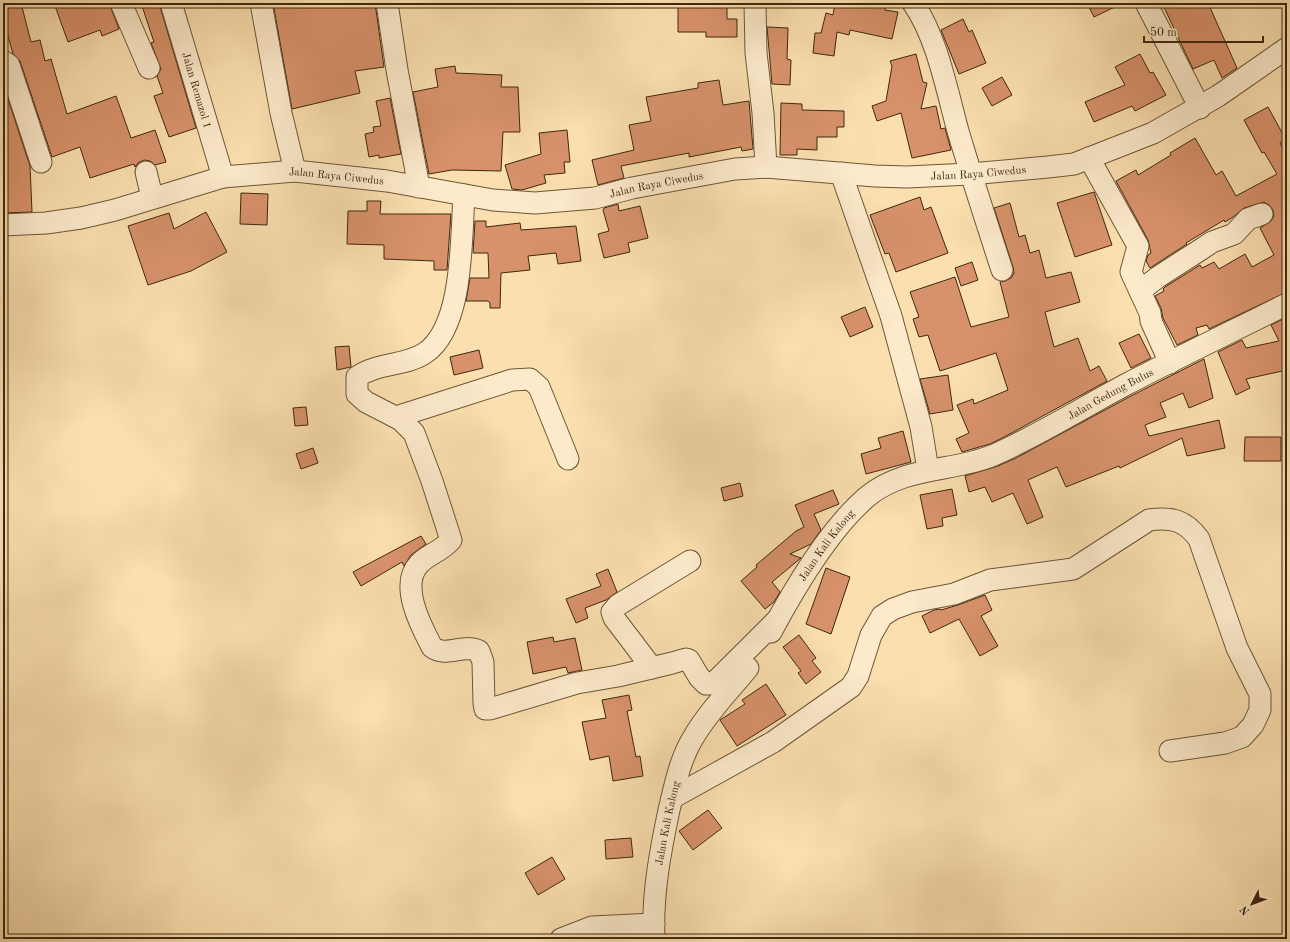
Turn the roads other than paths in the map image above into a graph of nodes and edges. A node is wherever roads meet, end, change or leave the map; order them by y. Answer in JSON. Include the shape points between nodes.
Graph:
{"nodes":[{"id":1,"x":121,"y":3,"type":"edge"},
{"id":2,"x":171,"y":3,"type":"edge"},
{"id":3,"x":261,"y":3,"type":"edge"},
{"id":4,"x":387,"y":3,"type":"edge"},
{"id":5,"x":755,"y":3,"type":"edge"},
{"id":6,"x":913,"y":3,"type":"edge"},
{"id":7,"x":1146,"y":3,"type":"edge"},
{"id":8,"x":1287,"y":48,"type":"edge"},
{"id":9,"x":3,"y":61,"type":"edge"},
{"id":10,"x":149,"y":68,"type":"dead end"},
{"id":11,"x":1200,"y":108,"type":"junction"},
{"id":12,"x":1089,"y":158,"type":"junction"},
{"id":13,"x":41,"y":162,"type":"dead end"},
{"id":14,"x":766,"y":167,"type":"junction"},
{"id":15,"x":295,"y":171,"type":"junction"},
{"id":16,"x":146,"y":172,"type":"dead end"},
{"id":17,"x":841,"y":173,"type":"junction"},
{"id":18,"x":970,"y":174,"type":"junction"},
{"id":19,"x":224,"y":177,"type":"junction"},
{"id":20,"x":419,"y":187,"type":"junction"},
{"id":21,"x":464,"y":195,"type":"junction"},
{"id":22,"x":152,"y":197,"type":"junction"},
{"id":23,"x":1262,"y":214,"type":"dead end"},
{"id":24,"x":3,"y":225,"type":"edge"},
{"id":25,"x":1002,"y":270,"type":"dead end"},
{"id":26,"x":1140,"y":291,"type":"junction"},
{"id":27,"x":1287,"y":304,"type":"edge"},
{"id":28,"x":1170,"y":363,"type":"junction"},
{"id":29,"x":396,"y":417,"type":"junction"},
{"id":30,"x":568,"y":459,"type":"dead end"},
{"id":31,"x":928,"y":470,"type":"junction"},
{"id":32,"x":690,"y":561,"type":"dead end"},
{"id":33,"x":777,"y":620,"type":"junction"},
{"id":34,"x":652,"y":668,"type":"junction"},
{"id":35,"x":1170,"y":751,"type":"dead end"},
{"id":36,"x":672,"y":798,"type":"junction"},
{"id":37,"x":654,"y":931,"type":"edge"},
{"id":38,"x":561,"y":939,"type":"edge"}],
"edges":[{"from":1,"to":10,"type":"street"},
{"from":2,"to":19,"type":"street","name":"Jalan Remazol 1"},
{"from":3,"to":15,"type":"street","via":[[281,112]]},
{"from":4,"to":20,"type":"street"},
{"from":5,"to":14,"type":"street","via":[[756,53]]},
{"from":6,"to":18,"type":"street","via":[[928,32],[938,60]]},
{"from":7,"to":11,"type":"street"},
{"from":8,"to":11,"type":"street","name":"Jalan Raya Ciwedus"},
{"from":9,"to":13,"type":"street","via":[[9,65]]},
{"from":11,"to":12,"type":"street","name":"Jalan Raya Ciwedus","via":[[1153,133]]},
{"from":12,"to":18,"type":"street","name":"Jalan Raya Ciwedus","via":[[1074,164]]},
{"from":12,"to":26,"type":"street","via":[[1138,246],[1131,272]]},
{"from":14,"to":17,"type":"street","name":"Jalan Raya Ciwedus"},
{"from":14,"to":21,"type":"street","name":"Jalan Raya Ciwedus","via":[[735,168],[595,198],[564,202],[493,200]]},
{"from":15,"to":19,"type":"street","name":"Jalan Raya Ciwedus"},
{"from":15,"to":20,"type":"street","name":"Jalan Raya Ciwedus"},
{"from":16,"to":22,"type":"street"},
{"from":17,"to":18,"type":"street","name":"Jalan Raya Ciwedus","via":[[907,176]]},
{"from":17,"to":31,"type":"street","via":[[891,316],[921,427]]},
{"from":18,"to":25,"type":"street"},
{"from":19,"to":22,"type":"street","name":"Jalan Raya Ciwedus"},
{"from":20,"to":21,"type":"street","name":"Jalan Raya Ciwedus"},
{"from":21,"to":29,"type":"street","via":[[456,299],[448,323],[426,352],[417,357],[368,370],[357,377],[357,394],[366,402]]},
{"from":22,"to":24,"type":"street","name":"Jalan Raya Ciwedus","via":[[81,218]]},
{"from":23,"to":26,"type":"street","via":[[1248,219],[1234,234],[1212,242]]},
{"from":26,"to":28,"type":"street"},
{"from":27,"to":28,"type":"street","name":"Jalan Gedung Bulus"},
{"from":28,"to":31,"type":"street","name":"Jalan Gedung Bulus","via":[[992,455]]},
{"from":29,"to":30,"type":"street","via":[[512,380],[526,378],[539,387]]},
{"from":29,"to":34,"type":"street","via":[[414,433],[451,540],[444,548],[420,562],[414,570],[412,601],[415,611],[436,651],[472,648],[479,651],[485,709],[577,684]]},
{"from":31,"to":33,"type":"street","name":"Jalan Kali Kalong","via":[[889,482],[869,495],[852,511],[828,541]]},
{"from":32,"to":34,"type":"street","via":[[618,605],[612,612]]},
{"from":33,"to":34,"type":"street","via":[[713,684],[706,684],[686,659]]},
{"from":33,"to":36,"type":"street","name":"Jalan Kali Kalong","via":[[758,656],[705,718],[692,739],[680,766]]},
{"from":35,"to":36,"type":"street","via":[[1225,743],[1242,737],[1253,725],[1260,710],[1260,694],[1237,648],[1199,539],[1190,527],[1163,518],[1149,520],[1073,568],[990,580],[954,594],[912,602],[893,609],[882,616],[871,635],[858,676],[851,687],[773,742]]},
{"from":36,"to":37,"type":"street","name":"Jalan Kali Kalong","via":[[654,897]]},
{"from":37,"to":38,"type":"street","via":[[592,927]]}]}
